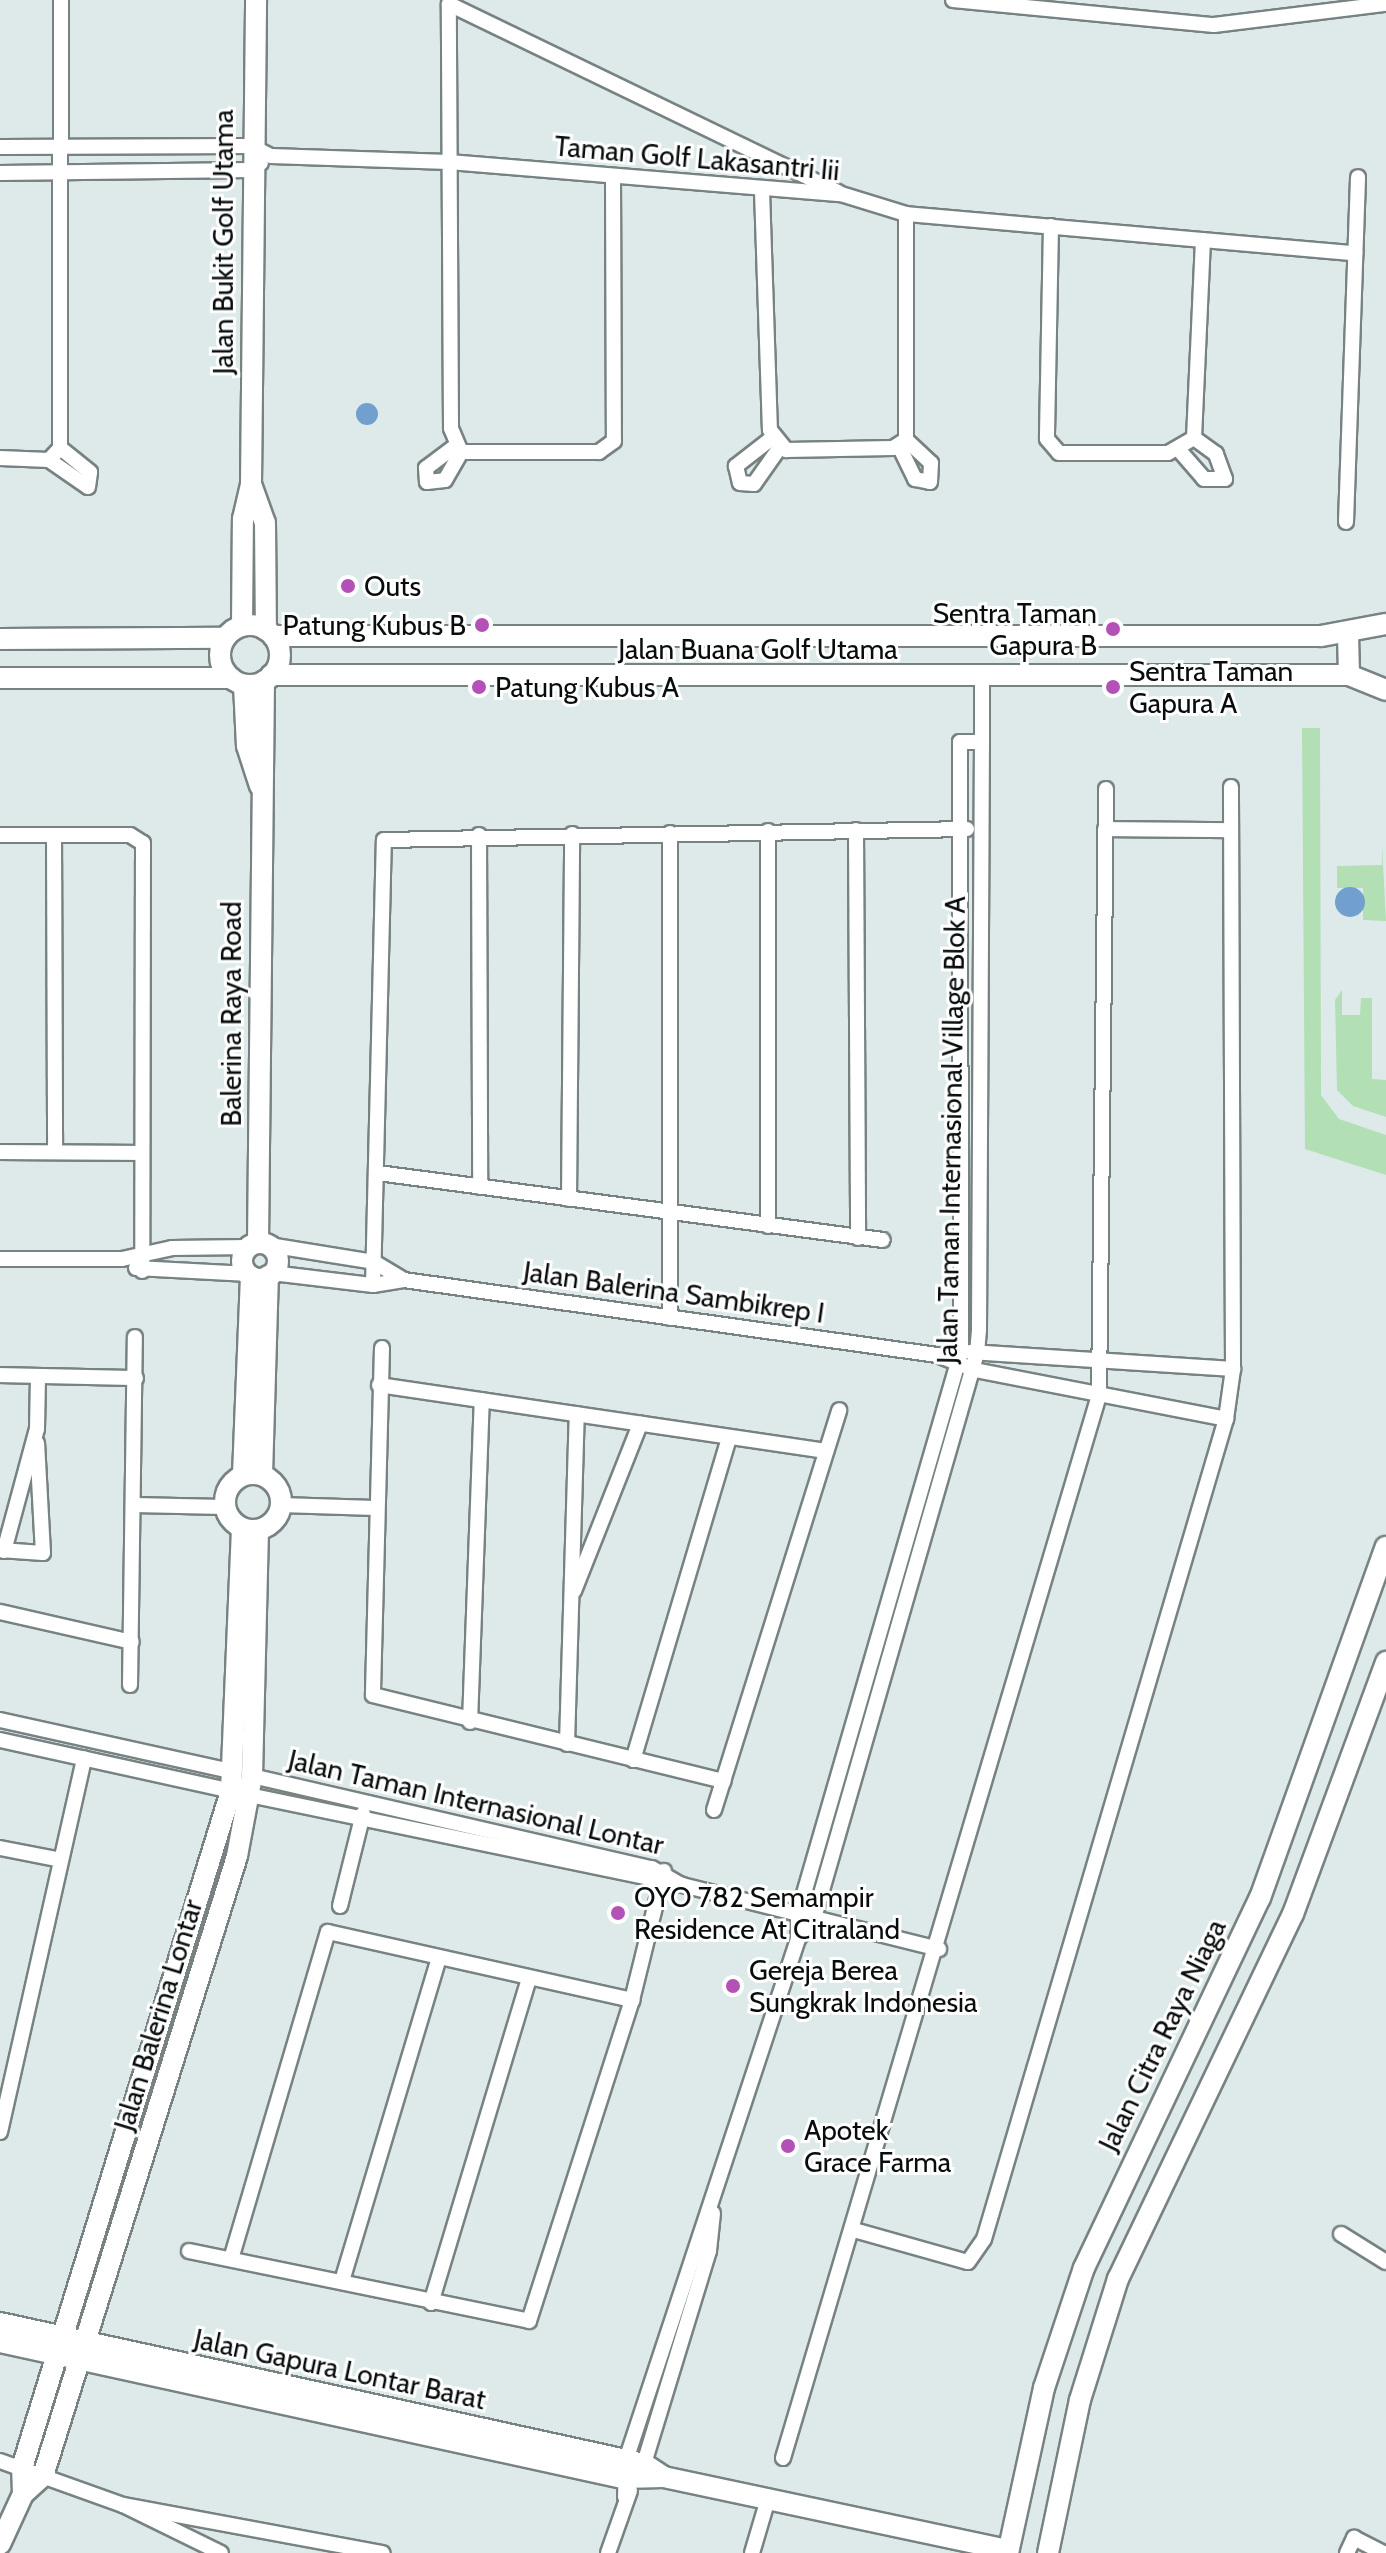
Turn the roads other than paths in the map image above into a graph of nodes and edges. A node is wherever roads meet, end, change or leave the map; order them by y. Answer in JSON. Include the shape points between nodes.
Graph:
{"nodes":[{"id":1,"x":61,"y":0,"type":"edge"},
{"id":2,"x":256,"y":0,"type":"edge"},
{"id":3,"x":953,"y":0,"type":"edge"},
{"id":4,"x":1386,"y":4,"type":"edge"},
{"id":5,"x":251,"y":146,"type":"junction"},
{"id":6,"x":0,"y":147,"type":"edge"},
{"id":7,"x":60,"y":147,"type":"junction"},
{"id":8,"x":271,"y":156,"type":"junction"},
{"id":9,"x":449,"y":162,"type":"junction"},
{"id":10,"x":251,"y":170,"type":"junction"},
{"id":11,"x":60,"y":172,"type":"junction"},
{"id":12,"x":0,"y":173,"type":"edge"},
{"id":13,"x":613,"y":177,"type":"junction"},
{"id":14,"x":1358,"y":177,"type":"dead end"},
{"id":15,"x":762,"y":191,"type":"junction"},
{"id":16,"x":841,"y":194,"type":"junction"},
{"id":17,"x":906,"y":214,"type":"junction"},
{"id":18,"x":1051,"y":226,"type":"junction"},
{"id":19,"x":1203,"y":240,"type":"junction"},
{"id":20,"x":1355,"y":253,"type":"junction"},
{"id":21,"x":1194,"y":438,"type":"junction"},
{"id":22,"x":60,"y":448,"type":"junction"},
{"id":23,"x":1179,"y":450,"type":"junction"},
{"id":24,"x":0,"y":458,"type":"edge"},
{"id":25,"x":49,"y":460,"type":"junction"},
{"id":26,"x":251,"y":484,"type":"junction"},
{"id":27,"x":1346,"y":522,"type":"dead end"},
{"id":28,"x":1386,"y":624,"type":"edge"},
{"id":29,"x":234,"y":632,"type":"junction"},
{"id":30,"x":269,"y":633,"type":"junction"},
{"id":31,"x":1348,"y":634,"type":"junction"},
{"id":32,"x":0,"y":639,"type":"edge"},
{"id":33,"x":1349,"y":675,"type":"junction"},
{"id":34,"x":0,"y":678,"type":"edge"},
{"id":35,"x":982,"y":678,"type":"junction"},
{"id":36,"x":253,"y":680,"type":"junction"},
{"id":37,"x":1386,"y":690,"type":"edge"},
{"id":38,"x":982,"y":742,"type":"junction"},
{"id":39,"x":1231,"y":787,"type":"dead end"},
{"id":40,"x":1106,"y":789,"type":"dead end"},
{"id":41,"x":960,"y":829,"type":"junction"},
{"id":42,"x":982,"y":829,"type":"junction"},
{"id":43,"x":1105,"y":829,"type":"junction"},
{"id":44,"x":856,"y":830,"type":"junction"},
{"id":45,"x":1230,"y":830,"type":"junction"},
{"id":46,"x":768,"y":831,"type":"junction"},
{"id":47,"x":670,"y":833,"type":"junction"},
{"id":48,"x":572,"y":834,"type":"junction"},
{"id":49,"x":0,"y":835,"type":"edge"},
{"id":50,"x":54,"y":835,"type":"junction"},
{"id":51,"x":479,"y":835,"type":"junction"},
{"id":52,"x":980,"y":1069,"type":"junction"},
{"id":53,"x":960,"y":1072,"type":"junction"},
{"id":54,"x":0,"y":1152,"type":"edge"},
{"id":55,"x":55,"y":1152,"type":"junction"},
{"id":56,"x":141,"y":1153,"type":"junction"},
{"id":57,"x":378,"y":1173,"type":"junction"},
{"id":58,"x":480,"y":1187,"type":"junction"},
{"id":59,"x":569,"y":1199,"type":"junction"},
{"id":60,"x":670,"y":1212,"type":"junction"},
{"id":61,"x":768,"y":1226,"type":"junction"},
{"id":62,"x":858,"y":1238,"type":"junction"},
{"id":63,"x":883,"y":1240,"type":"dead end"},
{"id":64,"x":259,"y":1245,"type":"junction"},
{"id":65,"x":141,"y":1252,"type":"junction"},
{"id":66,"x":0,"y":1259,"type":"edge"},
{"id":67,"x":122,"y":1259,"type":"junction"},
{"id":68,"x":374,"y":1262,"type":"junction"},
{"id":69,"x":142,"y":1271,"type":"junction"},
{"id":70,"x":260,"y":1275,"type":"junction"},
{"id":71,"x":404,"y":1280,"type":"junction"},
{"id":72,"x":373,"y":1285,"type":"junction"},
{"id":73,"x":670,"y":1318,"type":"junction"},
{"id":74,"x":135,"y":1337,"type":"dead end"},
{"id":75,"x":382,"y":1348,"type":"dead end"},
{"id":76,"x":977,"y":1353,"type":"junction"},
{"id":77,"x":960,"y":1358,"type":"junction"},
{"id":78,"x":1104,"y":1358,"type":"junction"},
{"id":79,"x":1233,"y":1369,"type":"junction"},
{"id":80,"x":975,"y":1370,"type":"junction"},
{"id":81,"x":0,"y":1375,"type":"edge"},
{"id":82,"x":38,"y":1376,"type":"junction"},
{"id":83,"x":136,"y":1378,"type":"junction"},
{"id":84,"x":379,"y":1385,"type":"junction"},
{"id":85,"x":1099,"y":1395,"type":"junction"},
{"id":86,"x":482,"y":1400,"type":"junction"},
{"id":87,"x":839,"y":1410,"type":"dead end"},
{"id":88,"x":577,"y":1414,"type":"junction"},
{"id":89,"x":1226,"y":1419,"type":"junction"},
{"id":90,"x":640,"y":1424,"type":"junction"},
{"id":91,"x":37,"y":1429,"type":"junction"},
{"id":92,"x":729,"y":1437,"type":"junction"},
{"id":93,"x":824,"y":1451,"type":"junction"},
{"id":94,"x":253,"y":1475,"type":"junction"},
{"id":95,"x":134,"y":1505,"type":"junction"},
{"id":96,"x":281,"y":1505,"type":"junction"},
{"id":97,"x":224,"y":1507,"type":"junction"},
{"id":98,"x":375,"y":1508,"type":"junction"},
{"id":99,"x":250,"y":1530,"type":"junction"},
{"id":100,"x":1386,"y":1547,"type":"edge"},
{"id":101,"x":2,"y":1551,"type":"edge"},
{"id":102,"x":569,"y":1604,"type":"junction"},
{"id":103,"x":0,"y":1612,"type":"edge"},
{"id":104,"x":132,"y":1642,"type":"junction"},
{"id":105,"x":1386,"y":1662,"type":"edge"},
{"id":106,"x":130,"y":1685,"type":"dead end"},
{"id":107,"x":5,"y":1722,"type":"edge"},
{"id":108,"x":470,"y":1722,"type":"junction"},
{"id":109,"x":3,"y":1740,"type":"edge"},
{"id":110,"x":567,"y":1744,"type":"junction"},
{"id":111,"x":84,"y":1758,"type":"junction"},
{"id":112,"x":633,"y":1760,"type":"junction"},
{"id":113,"x":724,"y":1781,"type":"junction"},
{"id":114,"x":242,"y":1784,"type":"junction"},
{"id":115,"x":367,"y":1802,"type":"junction"},
{"id":116,"x":714,"y":1810,"type":"dead end"},
{"id":117,"x":361,"y":1819,"type":"junction"},
{"id":118,"x":0,"y":1848,"type":"edge"},
{"id":119,"x":582,"y":1852,"type":"junction"},
{"id":120,"x":61,"y":1860,"type":"junction"},
{"id":121,"x":579,"y":1869,"type":"junction"},
{"id":122,"x":664,"y":1871,"type":"junction"},
{"id":123,"x":204,"y":1883,"type":"junction"},
{"id":124,"x":682,"y":1885,"type":"junction"},
{"id":125,"x":660,"y":1886,"type":"junction"},
{"id":126,"x":227,"y":1890,"type":"junction"},
{"id":127,"x":340,"y":1906,"type":"dead end"},
{"id":128,"x":798,"y":1914,"type":"junction"},
{"id":129,"x":814,"y":1918,"type":"junction"},
{"id":130,"x":798,"y":1939,"type":"junction"},
{"id":131,"x":939,"y":1949,"type":"junction"},
{"id":132,"x":439,"y":1958,"type":"junction"},
{"id":133,"x":529,"y":1979,"type":"junction"},
{"id":134,"x":632,"y":2000,"type":"junction"},
{"id":135,"x":0,"y":2132,"type":"edge"},
{"id":136,"x":854,"y":2230,"type":"junction"},
{"id":137,"x":1341,"y":2234,"type":"dead end"},
{"id":138,"x":189,"y":2251,"type":"dead end"},
{"id":139,"x":231,"y":2259,"type":"junction"},
{"id":140,"x":1386,"y":2262,"type":"edge"},
{"id":141,"x":1084,"y":2268,"type":"junction"},
{"id":142,"x":1118,"y":2279,"type":"junction"},
{"id":143,"x":342,"y":2281,"type":"junction"},
{"id":144,"x":431,"y":2303,"type":"junction"},
{"id":145,"x":0,"y":2323,"type":"edge"},
{"id":146,"x":0,"y":2342,"type":"edge"},
{"id":147,"x":72,"y":2348,"type":"junction"},
{"id":148,"x":783,"y":2458,"type":"dead end"},
{"id":149,"x":0,"y":2461,"type":"edge"},
{"id":150,"x":22,"y":2468,"type":"junction"},
{"id":151,"x":43,"y":2476,"type":"junction"},
{"id":152,"x":631,"y":2476,"type":"junction"},
{"id":153,"x":23,"y":2494,"type":"junction"},
{"id":154,"x":768,"y":2499,"type":"junction"},
{"id":155,"x":123,"y":2505,"type":"junction"},
{"id":156,"x":0,"y":2544,"type":"edge"},
{"id":157,"x":1008,"y":2552,"type":"edge"},
{"id":158,"x":221,"y":2553,"type":"edge"},
{"id":159,"x":383,"y":2553,"type":"edge"},
{"id":160,"x":608,"y":2553,"type":"edge"},
{"id":161,"x":752,"y":2553,"type":"edge"},
{"id":162,"x":1048,"y":2553,"type":"edge"},
{"id":163,"x":1347,"y":2553,"type":"edge"},
{"id":164,"x":1383,"y":2553,"type":"edge"}],
"edges":[{"from":1,"to":7,"type":"street"},
{"from":2,"to":5,"type":"street","name":"Jalan Bukit Golf Utama"},
{"from":3,"to":4,"type":"street","via":[[1214,25]]},
{"from":5,"to":7,"type":"street"},
{"from":5,"to":8,"type":"street","name":"Taman Golf Lakasantri Iii"},
{"from":5,"to":10,"type":"street","name":"Jalan Bukit Golf Utama"},
{"from":6,"to":7,"type":"street"},
{"from":7,"to":11,"type":"street"},
{"from":8,"to":9,"type":"street","name":"Taman Golf Lakasantri Iii"},
{"from":8,"to":10,"type":"street"},
{"from":9,"to":13,"type":"street","name":"Taman Golf Lakasantri Iii"},
{"from":9,"to":13,"type":"street","via":[[458,449],[599,452],[614,441]]},
{"from":9,"to":16,"type":"street","via":[[449,4]]},
{"from":10,"to":11,"type":"street"},
{"from":10,"to":26,"type":"street","name":"Jalan Bukit Golf Utama"},
{"from":11,"to":12,"type":"street"},
{"from":11,"to":22,"type":"street"},
{"from":13,"to":15,"type":"street","name":"Taman Golf Lakasantri Iii"},
{"from":14,"to":20,"type":"street"},
{"from":15,"to":16,"type":"street","name":"Taman Golf Lakasantri Iii"},
{"from":15,"to":17,"type":"street","via":[[776,442],[903,443]]},
{"from":16,"to":17,"type":"street","name":"Taman Golf Lakasantri Iii"},
{"from":17,"to":18,"type":"street","name":"Taman Golf Lakasantri Iii"},
{"from":18,"to":19,"type":"street","name":"Taman Golf Lakasantri Iii"},
{"from":18,"to":23,"type":"street","via":[[1048,445],[1059,453]]},
{"from":19,"to":20,"type":"street","name":"Taman Golf Lakasantri Iii"},
{"from":19,"to":21,"type":"street"},
{"from":20,"to":27,"type":"street"},
{"from":21,"to":23,"type":"street"},
{"from":21,"to":23,"type":"street","via":[[1224,465],[1225,479],[1204,479]]},
{"from":22,"to":25,"type":"street"},
{"from":22,"to":25,"type":"street","via":[[90,472],[88,487]]},
{"from":24,"to":25,"type":"street"},
{"from":26,"to":29,"type":"street","name":"Jalan Bukit Golf Utama"},
{"from":26,"to":30,"type":"street","name":"Jalan Bukit Golf Utama","via":[[265,523]]},
{"from":28,"to":31,"type":"street","name":"Jalan Buana Golf Utama"},
{"from":29,"to":30,"type":"street","name":"Jalan Buana Golf Utama"},
{"from":29,"to":32,"type":"street"},
{"from":29,"to":36,"type":"street","name":"Jalan Bukit Golf Utama","via":[[221,664]]},
{"from":30,"to":31,"type":"street","name":"Jalan Buana Golf Utama"},
{"from":30,"to":36,"type":"street","name":"Jalan Bukit Golf Utama","via":[[279,660]]},
{"from":31,"to":33,"type":"street"},
{"from":33,"to":35,"type":"street","name":"Jalan Buana Golf Utama"},
{"from":33,"to":37,"type":"street","name":"Jalan Buana Golf Utama"},
{"from":34,"to":36,"type":"street","name":"Jalan Buana Golf Utama"},
{"from":35,"to":36,"type":"street","name":"Jalan Buana Golf Utama"},
{"from":35,"to":38,"type":"street","name":"Jalan Taman Internasional Village Blok A"},
{"from":36,"to":64,"type":"street","name":"Balerina Raya Road","via":[[268,729],[260,786]]},
{"from":38,"to":41,"type":"street","name":"Jalan Taman Internasional Village Blok A","via":[[960,742]]},
{"from":38,"to":42,"type":"street","name":"Jalan Taman Internasional Village Blok A"},
{"from":39,"to":45,"type":"street"},
{"from":40,"to":43,"type":"street"},
{"from":41,"to":42,"type":"street"},
{"from":41,"to":44,"type":"street"},
{"from":41,"to":53,"type":"street","name":"Jalan Taman Internasional Village Blok A"},
{"from":42,"to":52,"type":"street","name":"Jalan Taman Internasional Village Blok A"},
{"from":43,"to":45,"type":"street"},
{"from":43,"to":78,"type":"street"},
{"from":44,"to":46,"type":"street"},
{"from":44,"to":62,"type":"street"},
{"from":45,"to":79,"type":"street"},
{"from":46,"to":47,"type":"street"},
{"from":46,"to":61,"type":"street"},
{"from":47,"to":48,"type":"street"},
{"from":47,"to":60,"type":"street"},
{"from":48,"to":51,"type":"street"},
{"from":48,"to":59,"type":"street"},
{"from":49,"to":50,"type":"street"},
{"from":50,"to":55,"type":"street"},
{"from":50,"to":56,"type":"street","via":[[130,835],[143,843]]},
{"from":51,"to":57,"type":"street","via":[[392,836],[379,847]]},
{"from":51,"to":58,"type":"street"},
{"from":52,"to":53,"type":"street"},
{"from":52,"to":76,"type":"street","name":"Jalan Taman Internasional Village Blok A"},
{"from":53,"to":77,"type":"street","name":"Jalan Taman Internasional Village Blok A"},
{"from":54,"to":55,"type":"street"},
{"from":55,"to":56,"type":"street"},
{"from":56,"to":65,"type":"street"},
{"from":57,"to":58,"type":"street"},
{"from":57,"to":68,"type":"street"},
{"from":58,"to":59,"type":"street"},
{"from":59,"to":60,"type":"street"},
{"from":60,"to":61,"type":"street"},
{"from":60,"to":73,"type":"street"},
{"from":61,"to":62,"type":"street"},
{"from":62,"to":63,"type":"street"},
{"from":64,"to":65,"type":"street","name":"Jalan Balerina Sambikrep I"},
{"from":64,"to":68,"type":"street","name":"Jalan Balerina Sambikrep I"},
{"from":64,"to":70,"type":"street","via":[[243,1264]]},
{"from":64,"to":70,"type":"street","via":[[277,1262]]},
{"from":65,"to":67,"type":"street","name":"Jalan Balerina Sambikrep I"},
{"from":65,"to":69,"type":"street"},
{"from":66,"to":67,"type":"street","name":"Jalan Balerina Sambikrep I"},
{"from":67,"to":69,"type":"street","name":"Jalan Balerina Sambikrep I"},
{"from":68,"to":71,"type":"street","name":"Jalan Balerina Sambikrep I"},
{"from":68,"to":72,"type":"street"},
{"from":69,"to":70,"type":"street","name":"Jalan Balerina Sambikrep I"},
{"from":70,"to":72,"type":"street","name":"Jalan Balerina Sambikrep I"},
{"from":70,"to":94,"type":"street"},
{"from":71,"to":72,"type":"street","name":"Jalan Balerina Sambikrep I"},
{"from":71,"to":73,"type":"street","name":"Jalan Balerina Sambikrep I"},
{"from":73,"to":77,"type":"street","name":"Jalan Balerina Sambikrep I"},
{"from":74,"to":83,"type":"street"},
{"from":75,"to":84,"type":"street"},
{"from":76,"to":77,"type":"street","name":"Jalan Balerina Sambikrep I"},
{"from":76,"to":78,"type":"street","name":"Jalan Balerina Sambikrep I"},
{"from":76,"to":80,"type":"street","name":"Jalan Taman Internasional Village Blok A"},
{"from":77,"to":80,"type":"street","name":"Jalan Balerina Sambikrep I"},
{"from":77,"to":128,"type":"street","name":"Jalan Taman Internasional Village Blok A"},
{"from":78,"to":79,"type":"street","name":"Jalan Balerina Sambikrep I"},
{"from":78,"to":85,"type":"street"},
{"from":79,"to":89,"type":"street"},
{"from":80,"to":85,"type":"street","name":"Jalan Balerina Sambikrep I"},
{"from":80,"to":129,"type":"street","name":"Jalan Taman Internasional Village Blok A"},
{"from":81,"to":82,"type":"street"},
{"from":82,"to":83,"type":"street"},
{"from":82,"to":91,"type":"street"},
{"from":83,"to":95,"type":"street"},
{"from":84,"to":86,"type":"street"},
{"from":84,"to":98,"type":"street"},
{"from":85,"to":89,"type":"street","name":"Jalan Balerina Sambikrep I"},
{"from":85,"to":131,"type":"street"},
{"from":86,"to":88,"type":"street"},
{"from":86,"to":108,"type":"street"},
{"from":87,"to":93,"type":"street"},
{"from":88,"to":90,"type":"street"},
{"from":88,"to":102,"type":"street"},
{"from":89,"to":136,"type":"street","via":[[984,2239],[968,2262]]},
{"from":90,"to":92,"type":"street"},
{"from":90,"to":102,"type":"street"},
{"from":91,"to":101,"type":"street"},
{"from":91,"to":101,"type":"street","via":[[44,1548],[34,1557]]},
{"from":92,"to":93,"type":"street"},
{"from":92,"to":112,"type":"street"},
{"from":93,"to":113,"type":"street"},
{"from":94,"to":96,"type":"street","via":[[277,1486]]},
{"from":94,"to":97,"type":"street","via":[[228,1488]]},
{"from":95,"to":97,"type":"street"},
{"from":95,"to":104,"type":"street"},
{"from":96,"to":98,"type":"street"},
{"from":96,"to":99,"type":"street"},
{"from":97,"to":99,"type":"street"},
{"from":98,"to":108,"type":"street","via":[[370,1690],[384,1702]]},
{"from":99,"to":114,"type":"street","name":"Jalan Balerina Lontar"},
{"from":100,"to":141,"type":"street","name":"Jalan Citra Raya Niaga","via":[[1260,1898]]},
{"from":102,"to":110,"type":"street"},
{"from":103,"to":104,"type":"street"},
{"from":104,"to":106,"type":"street"},
{"from":105,"to":142,"type":"street","via":[[1293,1914]]},
{"from":107,"to":109,"type":"street"},
{"from":107,"to":114,"type":"street","name":"Jalan Taman Internasional Lontar"},
{"from":108,"to":110,"type":"street"},
{"from":109,"to":111,"type":"street","name":"Jalan Taman Internasional Lontar"},
{"from":110,"to":112,"type":"street"},
{"from":111,"to":114,"type":"street","name":"Jalan Taman Internasional Lontar"},
{"from":111,"to":120,"type":"street"},
{"from":112,"to":113,"type":"street"},
{"from":113,"to":116,"type":"street"},
{"from":114,"to":115,"type":"street","name":"Jalan Taman Internasional Lontar"},
{"from":114,"to":117,"type":"street","name":"Jalan Taman Internasional Lontar"},
{"from":114,"to":123,"type":"street","name":"Jalan Balerina Lontar"},
{"from":114,"to":126,"type":"street","name":"Jalan Balerina Lontar"},
{"from":115,"to":117,"type":"street"},
{"from":115,"to":119,"type":"street","name":"Jalan Taman Internasional Lontar"},
{"from":117,"to":121,"type":"street","name":"Jalan Taman Internasional Lontar"},
{"from":117,"to":127,"type":"street"},
{"from":118,"to":120,"type":"street"},
{"from":119,"to":121,"type":"street"},
{"from":119,"to":122,"type":"street","name":"Jalan Taman Internasional Lontar"},
{"from":120,"to":135,"type":"street"},
{"from":121,"to":125,"type":"street","name":"Jalan Taman Internasional Lontar"},
{"from":122,"to":124,"type":"street","name":"Jalan Taman Internasional Lontar"},
{"from":122,"to":125,"type":"street"},
{"from":123,"to":126,"type":"street"},
{"from":123,"to":147,"type":"street","name":"Jalan Balerina Lontar"},
{"from":124,"to":125,"type":"street","name":"Jalan Taman Internasional Lontar"},
{"from":124,"to":128,"type":"street","name":"Jalan Taman Internasional Lontar"},
{"from":125,"to":134,"type":"street"},
{"from":126,"to":147,"type":"street","name":"Jalan Balerina Lontar"},
{"from":128,"to":129,"type":"street","name":"Jalan Taman Internasional Lontar"},
{"from":128,"to":130,"type":"street","name":"Jalan Taman Internasional Village Blok A"},
{"from":129,"to":130,"type":"street","name":"Jalan Taman Internasional Village Blok A"},
{"from":129,"to":131,"type":"street","name":"Jalan Taman Internasional Lontar"},
{"from":130,"to":152,"type":"street","name":"Jalan Taman Internasional Village Blok A"},
{"from":131,"to":136,"type":"street"},
{"from":132,"to":133,"type":"street"},
{"from":132,"to":139,"type":"street","via":[[328,1932]]},
{"from":132,"to":143,"type":"street"},
{"from":133,"to":134,"type":"street"},
{"from":133,"to":144,"type":"street"},
{"from":134,"to":144,"type":"street","via":[[531,2318]]},
{"from":136,"to":148,"type":"street"},
{"from":137,"to":140,"type":"street"},
{"from":138,"to":139,"type":"street"},
{"from":139,"to":143,"type":"street"},
{"from":141,"to":142,"type":"street"},
{"from":141,"to":157,"type":"street","name":"Jalan Citra Raya Niaga","via":[[1044,2388]]},
{"from":142,"to":162,"type":"street","via":[[1077,2413]]},
{"from":143,"to":144,"type":"street"},
{"from":145,"to":147,"type":"street","name":"Jalan Gapura Lontar Barat"},
{"from":146,"to":147,"type":"street","name":"Jalan Gapura Lontar Barat"},
{"from":147,"to":150,"type":"street","name":"Jalan Balerina Lontar"},
{"from":147,"to":151,"type":"street","name":"Jalan Balerina Lontar"},
{"from":147,"to":152,"type":"street","name":"Jalan Gapura Lontar Barat"},
{"from":149,"to":150,"type":"street"},
{"from":150,"to":151,"type":"street"},
{"from":150,"to":153,"type":"street","name":"Jalan Balerina Lontar"},
{"from":151,"to":153,"type":"street","name":"Jalan Balerina Lontar"},
{"from":151,"to":155,"type":"street"},
{"from":152,"to":154,"type":"street","name":"Jalan Gapura Lontar Barat","via":[[664,2477]]},
{"from":152,"to":160,"type":"street","name":"Jalan Taman Internasional Village Blok A"},
{"from":153,"to":156,"type":"street","name":"Jalan Balerina Lontar"},
{"from":154,"to":157,"type":"street","name":"Jalan Gapura Lontar Barat"},
{"from":154,"to":161,"type":"street"},
{"from":155,"to":158,"type":"street"},
{"from":155,"to":159,"type":"street"},
{"from":163,"to":164,"type":"street","via":[[1354,2538]]}]}
